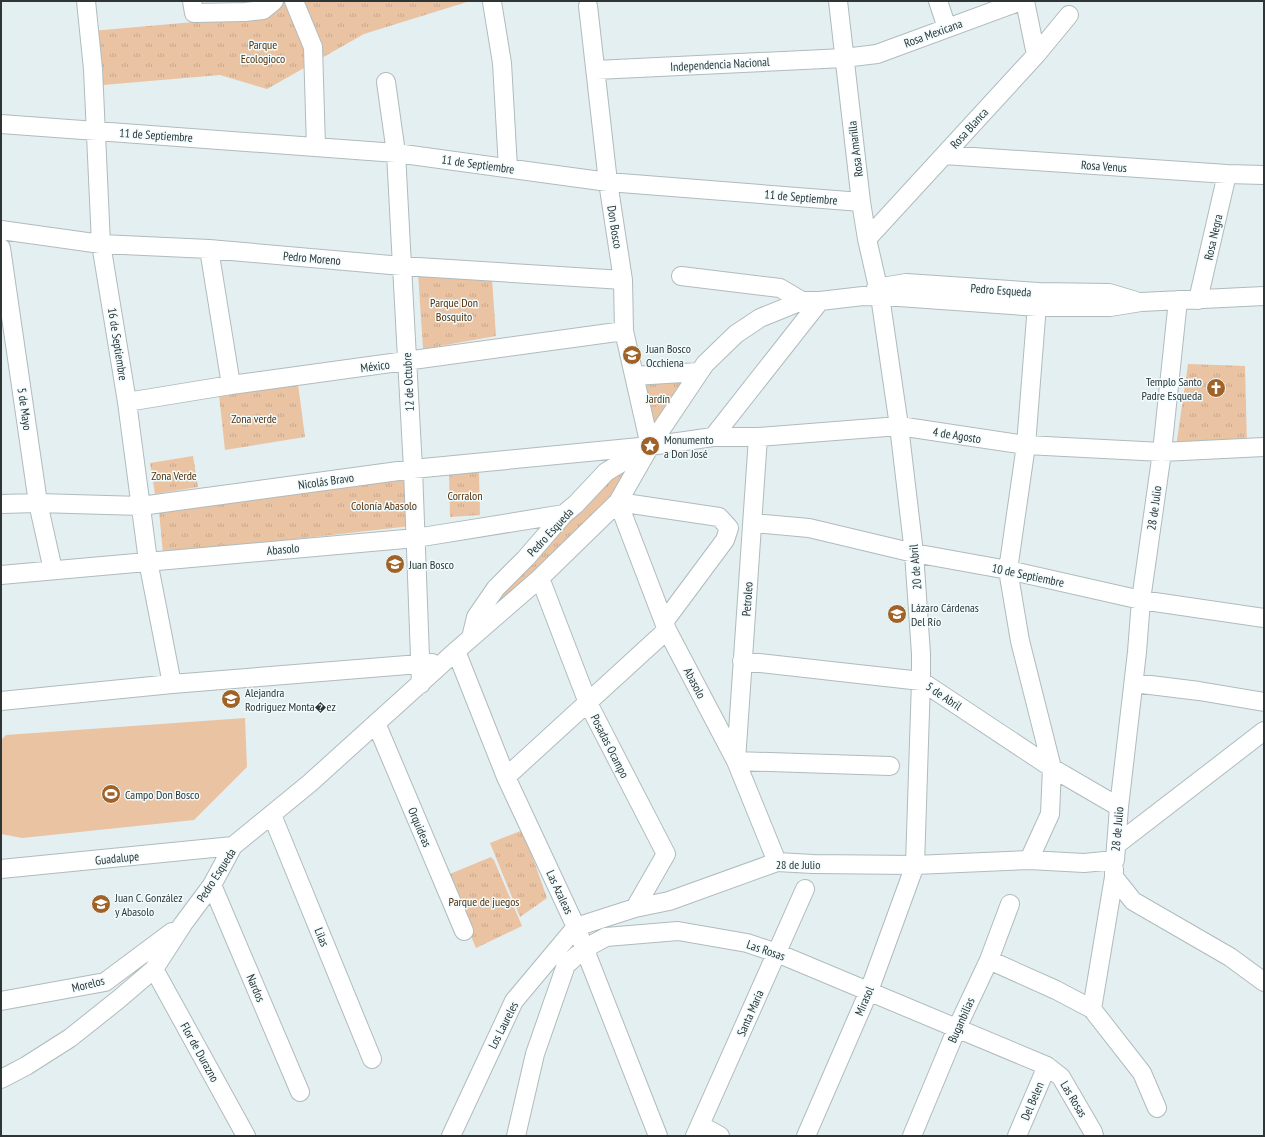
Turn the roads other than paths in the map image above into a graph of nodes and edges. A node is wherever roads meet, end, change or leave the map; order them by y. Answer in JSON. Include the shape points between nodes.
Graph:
{"nodes":[{"id":1,"x":86,"y":1,"type":"edge"},
{"id":2,"x":192,"y":1,"type":"edge"},
{"id":3,"x":274,"y":1,"type":"edge"},
{"id":4,"x":294,"y":1,"type":"edge"},
{"id":5,"x":838,"y":1,"type":"edge"},
{"id":6,"x":938,"y":1,"type":"edge"},
{"id":7,"x":1021,"y":1,"type":"edge"},
{"id":8,"x":1025,"y":1,"type":"edge"},
{"id":9,"x":492,"y":2,"type":"edge"},
{"id":10,"x":588,"y":6,"type":"dead end"},
{"id":11,"x":1069,"y":15,"type":"dead end"},
{"id":12,"x":946,"y":28,"type":"junction"},
{"id":13,"x":1036,"y":54,"type":"junction"},
{"id":14,"x":844,"y":58,"type":"junction"},
{"id":15,"x":596,"y":70,"type":"junction"},
{"id":16,"x":386,"y":82,"type":"dead end"},
{"id":17,"x":1,"y":124,"type":"edge"},
{"id":18,"x":95,"y":130,"type":"junction"},
{"id":19,"x":316,"y":147,"type":"junction"},
{"id":20,"x":396,"y":153,"type":"junction"},
{"id":21,"x":944,"y":155,"type":"junction"},
{"id":22,"x":508,"y":168,"type":"junction"},
{"id":23,"x":1227,"y":174,"type":"junction"},
{"id":24,"x":1264,"y":175,"type":"edge"},
{"id":25,"x":608,"y":182,"type":"junction"},
{"id":26,"x":861,"y":202,"type":"junction"},
{"id":27,"x":1,"y":230,"type":"edge"},
{"id":28,"x":867,"y":239,"type":"junction"},
{"id":29,"x":101,"y":244,"type":"junction"},
{"id":30,"x":1,"y":248,"type":"edge"},
{"id":31,"x":209,"y":249,"type":"junction"},
{"id":32,"x":402,"y":266,"type":"junction"},
{"id":33,"x":681,"y":276,"type":"dead end"},
{"id":34,"x":623,"y":280,"type":"junction"},
{"id":35,"x":874,"y":293,"type":"junction"},
{"id":36,"x":1264,"y":296,"type":"edge"},
{"id":37,"x":1038,"y":299,"type":"junction"},
{"id":38,"x":1178,"y":300,"type":"junction"},
{"id":39,"x":1198,"y":300,"type":"junction"},
{"id":40,"x":802,"y":301,"type":"junction"},
{"id":41,"x":820,"y":301,"type":"junction"},
{"id":42,"x":624,"y":331,"type":"junction"},
{"id":43,"x":407,"y":362,"type":"junction"},
{"id":44,"x":699,"y":372,"type":"junction"},
{"id":45,"x":634,"y":376,"type":"junction"},
{"id":46,"x":232,"y":385,"type":"junction"},
{"id":47,"x":127,"y":402,"type":"junction"},
{"id":48,"x":899,"y":426,"type":"junction"},
{"id":49,"x":713,"y":437,"type":"junction"},
{"id":50,"x":758,"y":437,"type":"junction"},
{"id":51,"x":1026,"y":445,"type":"junction"},
{"id":52,"x":650,"y":446,"type":"junction"},
{"id":53,"x":1264,"y":447,"type":"edge"},
{"id":54,"x":1162,"y":452,"type":"junction"},
{"id":55,"x":413,"y":469,"type":"junction"},
{"id":56,"x":618,"y":502,"type":"junction"},
{"id":57,"x":38,"y":503,"type":"junction"},
{"id":58,"x":1,"y":504,"type":"edge"},
{"id":59,"x":141,"y":506,"type":"junction"},
{"id":60,"x":564,"y":514,"type":"junction"},
{"id":61,"x":752,"y":523,"type":"junction"},
{"id":62,"x":416,"y":538,"type":"junction"},
{"id":63,"x":914,"y":553,"type":"junction"},
{"id":64,"x":148,"y":561,"type":"junction"},
{"id":65,"x":53,"y":570,"type":"junction"},
{"id":66,"x":1008,"y":570,"type":"junction"},
{"id":67,"x":1,"y":575,"type":"edge"},
{"id":68,"x":540,"y":578,"type":"junction"},
{"id":69,"x":1140,"y":600,"type":"junction"},
{"id":70,"x":1264,"y":618,"type":"edge"},
{"id":71,"x":665,"y":626,"type":"junction"},
{"id":72,"x":471,"y":638,"type":"junction"},
{"id":73,"x":449,"y":657,"type":"junction"},
{"id":74,"x":742,"y":661,"type":"junction"},
{"id":75,"x":420,"y":664,"type":"junction"},
{"id":76,"x":921,"y":681,"type":"junction"},
{"id":77,"x":1134,"y":683,"type":"junction"},
{"id":78,"x":172,"y":684,"type":"junction"},
{"id":79,"x":421,"y":684,"type":"junction"},
{"id":80,"x":1,"y":701,"type":"edge"},
{"id":81,"x":1264,"y":702,"type":"edge"},
{"id":82,"x":588,"y":703,"type":"junction"},
{"id":83,"x":376,"y":723,"type":"junction"},
{"id":84,"x":1264,"y":731,"type":"edge"},
{"id":85,"x":736,"y":761,"type":"junction"},
{"id":86,"x":890,"y":766,"type":"dead end"},
{"id":87,"x":1052,"y":768,"type":"junction"},
{"id":88,"x":506,"y":777,"type":"junction"},
{"id":89,"x":1119,"y":807,"type":"junction"},
{"id":90,"x":272,"y":815,"type":"junction"},
{"id":91,"x":233,"y":846,"type":"junction"},
{"id":92,"x":1029,"y":860,"type":"junction"},
{"id":93,"x":1115,"y":861,"type":"junction"},
{"id":94,"x":777,"y":862,"type":"junction"},
{"id":95,"x":915,"y":865,"type":"junction"},
{"id":96,"x":1,"y":869,"type":"edge"},
{"id":97,"x":212,"y":885,"type":"junction"},
{"id":98,"x":805,"y":889,"type":"dead end"},
{"id":99,"x":1010,"y":904,"type":"dead end"},
{"id":100,"x":636,"y":908,"type":"junction"},
{"id":101,"x":183,"y":924,"type":"junction"},
{"id":102,"x":576,"y":927,"type":"junction"},
{"id":103,"x":464,"y":931,"type":"dead end"},
{"id":104,"x":584,"y":949,"type":"junction"},
{"id":105,"x":777,"y":953,"type":"junction"},
{"id":106,"x":989,"y":960,"type":"junction"},
{"id":107,"x":154,"y":969,"type":"junction"},
{"id":108,"x":1264,"y":982,"type":"edge"},
{"id":109,"x":869,"y":991,"type":"junction"},
{"id":110,"x":1,"y":1001,"type":"edge"},
{"id":111,"x":1092,"y":1009,"type":"junction"},
{"id":112,"x":957,"y":1028,"type":"junction"},
{"id":113,"x":372,"y":1059,"type":"dead end"},
{"id":114,"x":1047,"y":1066,"type":"junction"},
{"id":115,"x":1,"y":1079,"type":"edge"},
{"id":116,"x":300,"y":1092,"type":"dead end"},
{"id":117,"x":1157,"y":1108,"type":"dead end"},
{"id":118,"x":697,"y":1131,"type":"edge"},
{"id":119,"x":246,"y":1136,"type":"edge"},
{"id":120,"x":451,"y":1136,"type":"edge"},
{"id":121,"x":516,"y":1136,"type":"edge"},
{"id":122,"x":658,"y":1136,"type":"edge"},
{"id":123,"x":720,"y":1136,"type":"edge"},
{"id":124,"x":806,"y":1136,"type":"edge"},
{"id":125,"x":912,"y":1136,"type":"edge"},
{"id":126,"x":1017,"y":1136,"type":"edge"},
{"id":127,"x":1094,"y":1136,"type":"edge"}],
"edges":[{"from":1,"to":18,"type":"street","name":"16 de Septiembre","via":[[93,69]]},
{"from":2,"to":3,"type":"street","via":[[194,13],[263,10]]},
{"from":4,"to":19,"type":"street","via":[[313,47]]},
{"from":5,"to":14,"type":"street","name":"Rosa Amarilla"},
{"from":6,"to":12,"type":"street"},
{"from":7,"to":12,"type":"street","name":"Rosa Mexicana"},
{"from":8,"to":13,"type":"street"},
{"from":9,"to":22,"type":"street","via":[[502,64]]},
{"from":10,"to":15,"type":"street","name":"Don Bosco"},
{"from":11,"to":13,"type":"street","name":"Rosa Blanca"},
{"from":12,"to":14,"type":"street","name":"Rosa Mexicana","via":[[877,54]]},
{"from":13,"to":21,"type":"street","name":"Rosa Blanca"},
{"from":14,"to":15,"type":"street","name":"Independencia Nacional"},
{"from":14,"to":26,"type":"street","name":"Rosa Amarilla"},
{"from":15,"to":25,"type":"street","name":"Don Bosco"},
{"from":16,"to":20,"type":"street","name":"12 de Octubre"},
{"from":17,"to":18,"type":"street","name":"11 de Septiembre"},
{"from":18,"to":19,"type":"street","name":"11 de Septiembre"},
{"from":18,"to":29,"type":"street","name":"16 de Septiembre"},
{"from":19,"to":20,"type":"street","name":"11 de Septiembre"},
{"from":20,"to":22,"type":"street","name":"11 de Septiembre"},
{"from":20,"to":32,"type":"street","name":"12 de Octubre"},
{"from":21,"to":23,"type":"street","name":"Rosa Venus"},
{"from":21,"to":28,"type":"street","name":"Rosa Blanca"},
{"from":22,"to":25,"type":"street","name":"11 de Septiembre"},
{"from":23,"to":24,"type":"street","name":"Rosa Venus"},
{"from":23,"to":39,"type":"street","name":"Rosa Negra"},
{"from":25,"to":26,"type":"street","name":"11 de Septiembre"},
{"from":25,"to":34,"type":"street","name":"Don Bosco"},
{"from":26,"to":28,"type":"street","name":"Rosa Amarilla"},
{"from":27,"to":29,"type":"street","name":"Pedro Moreno"},
{"from":28,"to":35,"type":"street","name":"Rosa Amarilla"},
{"from":29,"to":31,"type":"street","name":"Pedro Moreno"},
{"from":29,"to":47,"type":"street","name":"16 de Septiembre"},
{"from":30,"to":57,"type":"street","name":"5 de Mayo"},
{"from":31,"to":32,"type":"street","name":"Pedro Moreno"},
{"from":31,"to":46,"type":"street"},
{"from":32,"to":34,"type":"street","name":"Pedro Moreno"},
{"from":32,"to":43,"type":"street","name":"12 de Octubre"},
{"from":33,"to":40,"type":"street","via":[[780,288]]},
{"from":34,"to":42,"type":"street","name":"Don Bosco"},
{"from":35,"to":37,"type":"street","name":"Pedro Esqueda","via":[[906,284]]},
{"from":35,"to":41,"type":"street","name":"Pedro Esqueda"},
{"from":35,"to":48,"type":"street","name":"20 de Abril"},
{"from":36,"to":39,"type":"street","name":"Pedro Esqueda"},
{"from":37,"to":38,"type":"street","name":"Pedro Esqueda","via":[[1109,293],[1141,302]]},
{"from":37,"to":51,"type":"street"},
{"from":38,"to":39,"type":"street","name":"Pedro Esqueda"},
{"from":38,"to":54,"type":"street","name":"28 de Julio"},
{"from":40,"to":41,"type":"street","name":"Pedro Esqueda"},
{"from":40,"to":44,"type":"street","name":"Pedro Esqueda","via":[[760,318],[736,334]]},
{"from":41,"to":49,"type":"street"},
{"from":42,"to":43,"type":"street","name":"México"},
{"from":42,"to":45,"type":"street","name":"Don Bosco"},
{"from":43,"to":46,"type":"street","name":"México"},
{"from":43,"to":55,"type":"street","name":"12 de Octubre"},
{"from":44,"to":45,"type":"street"},
{"from":44,"to":52,"type":"street","name":"Pedro Esqueda"},
{"from":45,"to":52,"type":"street","name":"Don Bosco"},
{"from":46,"to":47,"type":"street","name":"México"},
{"from":47,"to":59,"type":"street","name":"16 de Septiembre"},
{"from":48,"to":50,"type":"street","name":"4 de Agosto"},
{"from":48,"to":51,"type":"street","name":"4 de Agosto"},
{"from":48,"to":63,"type":"street","name":"20 de Abril"},
{"from":49,"to":50,"type":"street","name":"4 de Agosto"},
{"from":49,"to":52,"type":"street","name":"4 de Agosto"},
{"from":50,"to":61,"type":"street","name":"Petroleo"},
{"from":51,"to":54,"type":"street","name":"4 de Agosto"},
{"from":51,"to":66,"type":"street"},
{"from":52,"to":55,"type":"street","name":"Nicolás Bravo"},
{"from":52,"to":56,"type":"street","name":"Pedro Esqueda"},
{"from":52,"to":60,"type":"street","name":"Pedro Esqueda","via":[[606,472]]},
{"from":53,"to":54,"type":"street","name":"4 de Agosto"},
{"from":54,"to":69,"type":"street","name":"28 de Julio"},
{"from":55,"to":59,"type":"street","name":"Nicolás Bravo"},
{"from":55,"to":62,"type":"street","name":"12 de Octubre"},
{"from":56,"to":68,"type":"street","name":"Pedro Esqueda"},
{"from":56,"to":71,"type":"street","name":"Abasolo"},
{"from":56,"to":71,"type":"street","via":[[719,517],[729,528],[725,540]]},
{"from":57,"to":58,"type":"street","name":"Nicolás Bravo"},
{"from":57,"to":59,"type":"street","name":"Nicolás Bravo"},
{"from":57,"to":65,"type":"street","name":"5 de Mayo"},
{"from":59,"to":64,"type":"street","name":"16 de Septiembre"},
{"from":60,"to":62,"type":"street","name":"Abasolo"},
{"from":60,"to":72,"type":"street","name":"Pedro Esqueda","via":[[496,588],[476,617]]},
{"from":61,"to":63,"type":"street","name":"10 de Septiembre","via":[[809,528]]},
{"from":61,"to":74,"type":"street","name":"Petroleo"},
{"from":62,"to":64,"type":"street","name":"Abasolo"},
{"from":62,"to":75,"type":"street","name":"12 de Octubre"},
{"from":63,"to":66,"type":"street","name":"10 de Septiembre"},
{"from":63,"to":76,"type":"street","name":"20 de Abril"},
{"from":64,"to":65,"type":"street","name":"Abasolo"},
{"from":64,"to":78,"type":"street","name":"16 de Septiembre"},
{"from":65,"to":67,"type":"street","name":"Abasolo"},
{"from":66,"to":69,"type":"street","name":"10 de Septiembre"},
{"from":66,"to":87,"type":"street","via":[[1020,641]]},
{"from":68,"to":72,"type":"street","name":"Pedro Esqueda"},
{"from":68,"to":82,"type":"street","name":"Posadas Ocampo"},
{"from":69,"to":70,"type":"street","name":"10 de Septiembre"},
{"from":69,"to":77,"type":"street","name":"28 de Julio"},
{"from":71,"to":82,"type":"street"},
{"from":71,"to":85,"type":"street","name":"Abasolo"},
{"from":72,"to":73,"type":"street","name":"Pedro Esqueda"},
{"from":73,"to":75,"type":"street"},
{"from":73,"to":79,"type":"street","name":"Pedro Esqueda"},
{"from":73,"to":88,"type":"street","name":"Las Azaleas"},
{"from":74,"to":76,"type":"street","name":"5 de Abril"},
{"from":74,"to":85,"type":"street","name":"Petroleo"},
{"from":75,"to":78,"type":"street"},
{"from":75,"to":79,"type":"street","name":"12 de Octubre"},
{"from":76,"to":87,"type":"street","name":"5 de Abril"},
{"from":76,"to":95,"type":"street","name":"20 de Abril"},
{"from":77,"to":81,"type":"street"},
{"from":77,"to":89,"type":"street","name":"28 de Julio"},
{"from":78,"to":80,"type":"street"},
{"from":79,"to":83,"type":"street","name":"Pedro Esqueda"},
{"from":82,"to":88,"type":"street"},
{"from":82,"to":100,"type":"street","name":"Posadas Ocampo","via":[[666,854]]},
{"from":83,"to":90,"type":"street","name":"Pedro Esqueda"},
{"from":83,"to":103,"type":"street","name":"Orquideas"},
{"from":84,"to":93,"type":"street"},
{"from":85,"to":86,"type":"street"},
{"from":85,"to":94,"type":"street","name":"Abasolo"},
{"from":87,"to":89,"type":"street","name":"5 de Abril"},
{"from":87,"to":92,"type":"street","via":[[1050,814]]},
{"from":88,"to":102,"type":"street","name":"Las Azaleas"},
{"from":89,"to":93,"type":"street","name":"28 de Julio"},
{"from":90,"to":91,"type":"street","name":"Pedro Esqueda"},
{"from":90,"to":113,"type":"street","name":"Lilas"},
{"from":91,"to":96,"type":"street","name":"Guadalupe"},
{"from":91,"to":97,"type":"street","name":"Pedro Esqueda"},
{"from":92,"to":93,"type":"street","name":"28 de Julio","via":[[1084,863]]},
{"from":92,"to":95,"type":"street","name":"28 de Julio"},
{"from":93,"to":108,"type":"street","via":[[1133,902],[1230,957]]},
{"from":93,"to":111,"type":"street"},
{"from":94,"to":95,"type":"street","name":"28 de Julio"},
{"from":94,"to":100,"type":"street","name":"28 de Julio","via":[[669,901]]},
{"from":95,"to":109,"type":"street","name":"Mirasol"},
{"from":97,"to":101,"type":"street","name":"Pedro Esqueda"},
{"from":97,"to":116,"type":"street","name":"Nardos"},
{"from":98,"to":105,"type":"street","name":"Santa María"},
{"from":99,"to":106,"type":"street","name":"Buganbilias"},
{"from":100,"to":102,"type":"street","name":"28 de Julio"},
{"from":101,"to":107,"type":"street","name":"Pedro Esqueda"},
{"from":101,"to":110,"type":"street","name":"Morelos","via":[[105,982]]},
{"from":102,"to":104,"type":"street","name":"Las Azaleas"},
{"from":102,"to":120,"type":"street","name":"Los Laureles","via":[[514,1001]]},
{"from":104,"to":105,"type":"street","name":"Las Rosas","via":[[606,937],[678,931],[747,943]]},
{"from":104,"to":121,"type":"street","name":"Las Rosas","via":[[566,965],[535,1054]]},
{"from":104,"to":122,"type":"street","name":"Las Azaleas"},
{"from":105,"to":109,"type":"street","name":"Las Rosas"},
{"from":105,"to":118,"type":"street","name":"Santa María"},
{"from":106,"to":111,"type":"street"},
{"from":106,"to":112,"type":"street","name":"Buganbilias"},
{"from":107,"to":115,"type":"street","name":"Pedro Esqueda","via":[[70,1038]]},
{"from":107,"to":119,"type":"street","name":"Flor de Durazno"},
{"from":109,"to":112,"type":"street","name":"Las Rosas"},
{"from":109,"to":124,"type":"street","name":"Mirasol"},
{"from":111,"to":117,"type":"street","via":[[1142,1073]]},
{"from":112,"to":114,"type":"street","name":"Las Rosas"},
{"from":112,"to":125,"type":"street","name":"Buganbilias"},
{"from":114,"to":126,"type":"street","name":"Del Belen"},
{"from":114,"to":127,"type":"street","name":"Las Rosas","via":[[1061,1077]]},
{"from":118,"to":123,"type":"street"}]}
